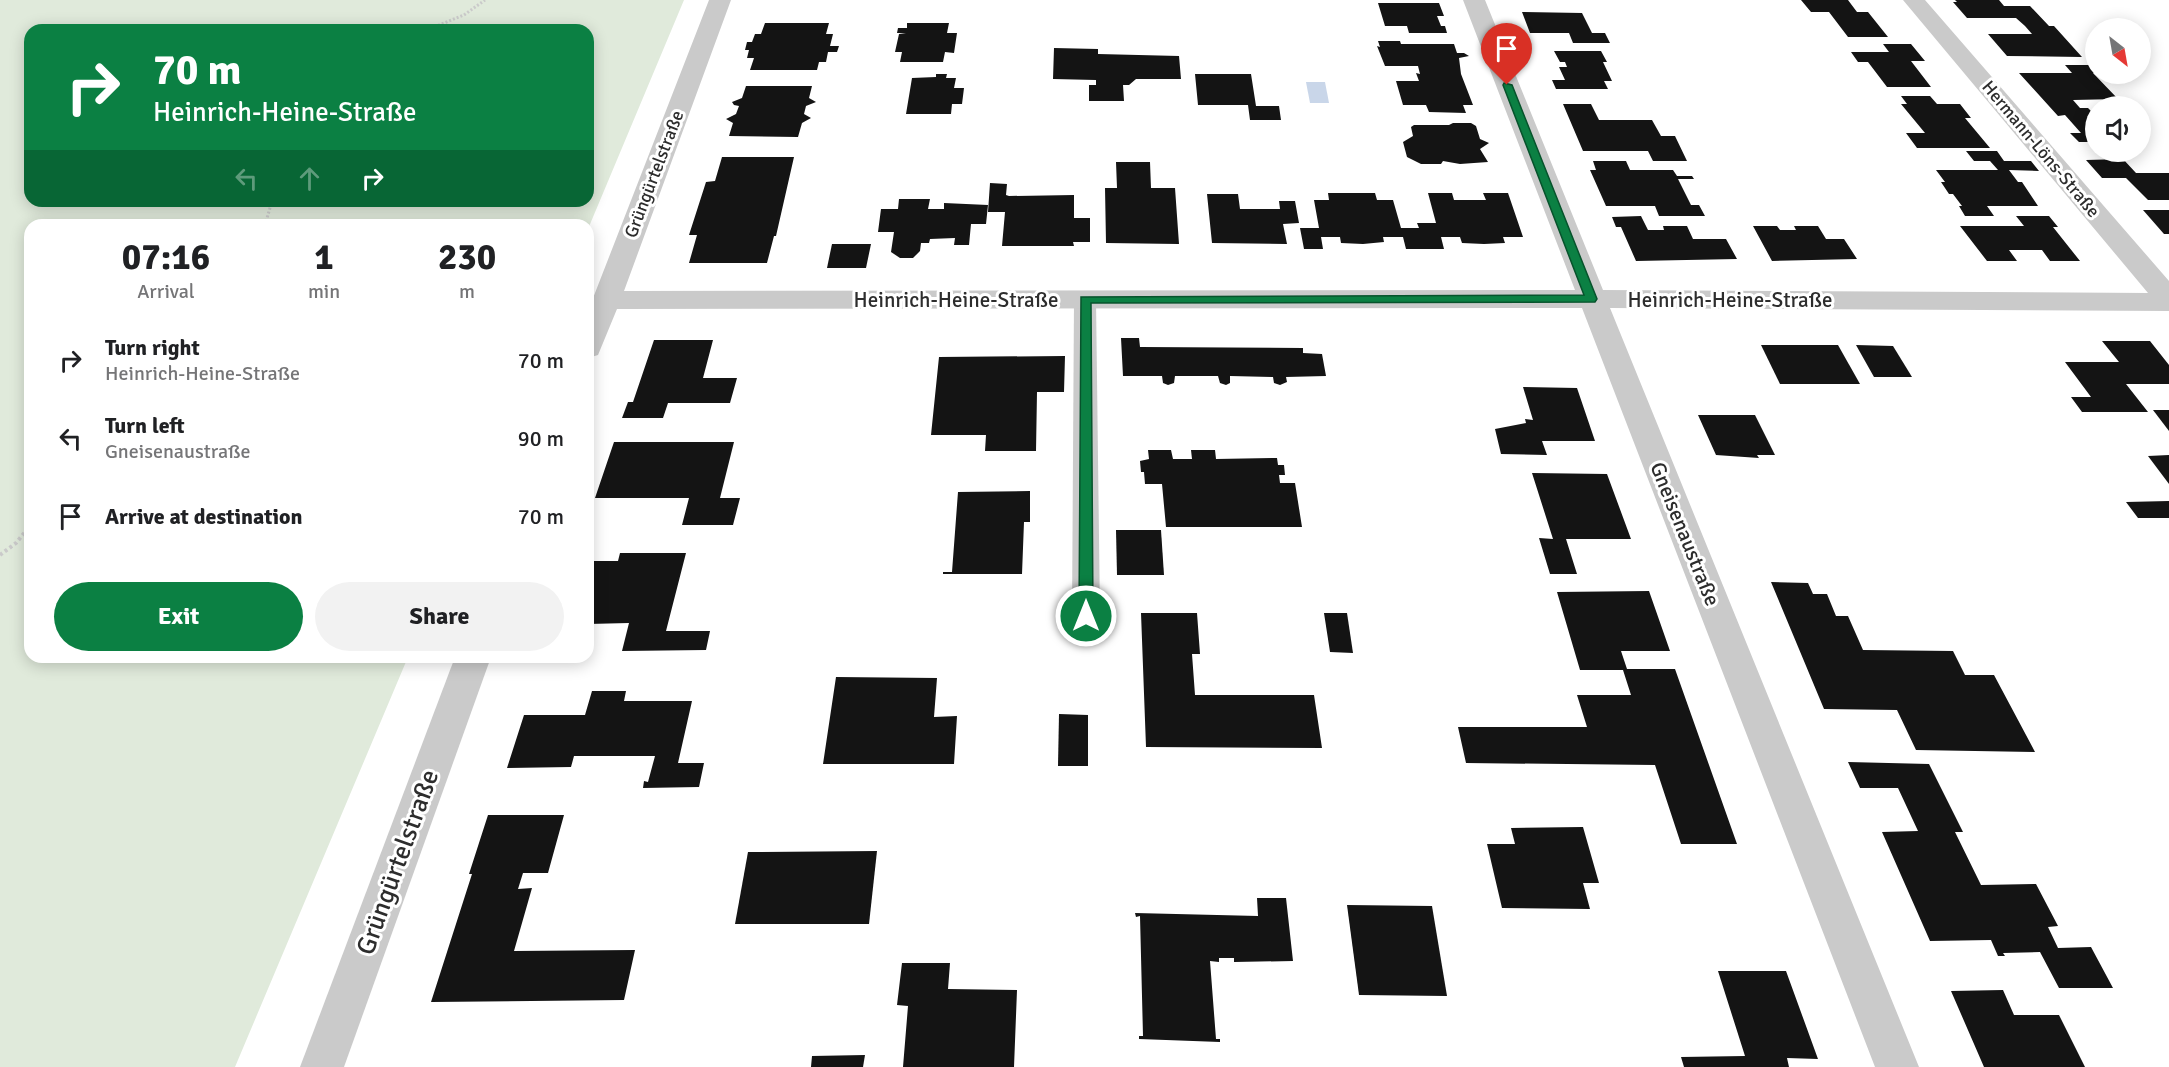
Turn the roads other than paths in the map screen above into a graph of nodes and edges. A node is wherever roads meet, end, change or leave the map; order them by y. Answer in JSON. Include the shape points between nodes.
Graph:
{"nodes":[{"id":1,"x":720,"y":0,"type":"edge"},
{"id":2,"x":1474,"y":0,"type":"edge"},
{"id":3,"x":1914,"y":0,"type":"edge"},
{"id":4,"x":1591,"y":299,"type":"junction"},
{"id":5,"x":606,"y":300,"type":"junction"},
{"id":6,"x":1085,"y":300,"type":"junction"},
{"id":7,"x":2169,"y":300,"type":"edge"},
{"id":8,"x":594,"y":332,"type":"edge"},
{"id":9,"x":1086,"y":616,"type":"dead end"},
{"id":10,"x":471,"y":663,"type":"edge"},
{"id":11,"x":322,"y":1067,"type":"edge"},
{"id":12,"x":1897,"y":1067,"type":"edge"}],
"edges":[{"from":1,"to":5,"type":"street","name":"Grüngürtelstraße"},
{"from":2,"to":4,"type":"street","name":"Gneisenaustraße"},
{"from":3,"to":7,"type":"street","name":"Hermann-Löns-Straße"},
{"from":4,"to":6,"type":"street","name":"Heinrich-Heine-Straße"},
{"from":4,"to":7,"type":"street","name":"Heinrich-Heine-Straße"},
{"from":4,"to":12,"type":"street","name":"Gneisenaustraße"},
{"from":5,"to":6,"type":"street","name":"Heinrich-Heine-Straße"},
{"from":5,"to":8,"type":"street","name":"Grüngürtelstraße"},
{"from":6,"to":9,"type":"lane"},
{"from":10,"to":11,"type":"street","name":"Grüngürtelstraße"}]}
